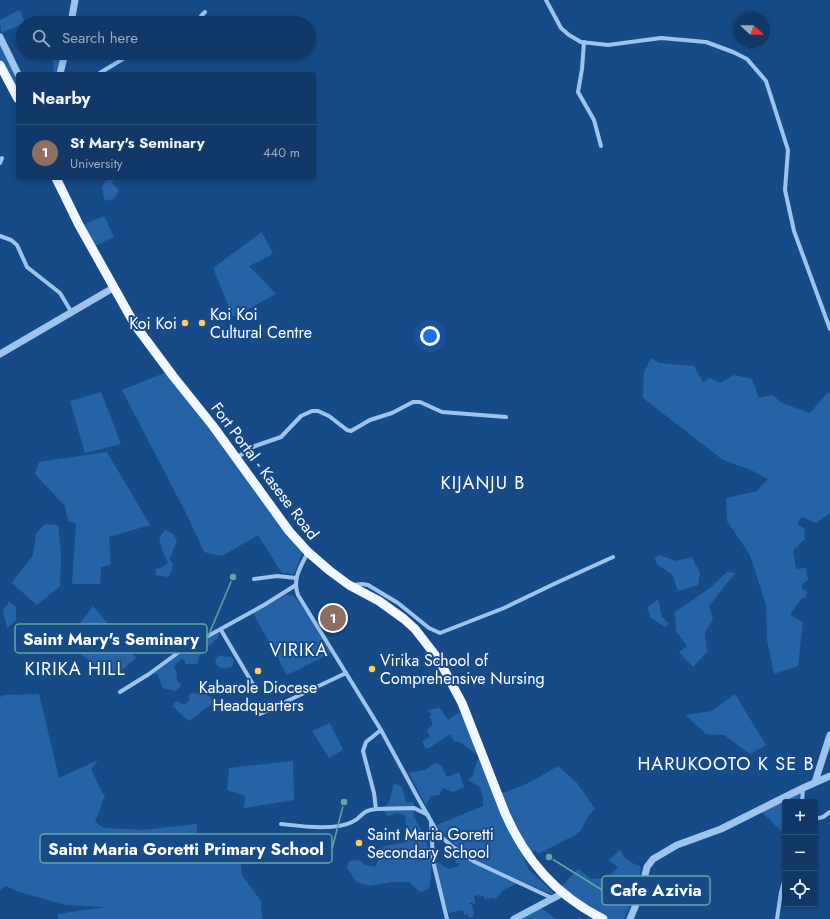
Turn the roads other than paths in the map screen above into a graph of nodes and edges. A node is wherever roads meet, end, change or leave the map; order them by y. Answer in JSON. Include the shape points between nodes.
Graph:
{"nodes":[{"id":1,"x":75,"y":0,"type":"edge"},
{"id":2,"x":546,"y":0,"type":"edge"},
{"id":3,"x":205,"y":12,"type":"dead end"},
{"id":4,"x":72,"y":16,"type":"edge"},
{"id":5,"x":201,"y":16,"type":"edge"},
{"id":6,"x":0,"y":37,"type":"edge"},
{"id":7,"x":584,"y":42,"type":"junction"},
{"id":8,"x":63,"y":60,"type":"edge"},
{"id":9,"x":121,"y":60,"type":"edge"},
{"id":10,"x":0,"y":65,"type":"edge"},
{"id":11,"x":17,"y":72,"type":"edge"},
{"id":12,"x":60,"y":72,"type":"edge"},
{"id":13,"x":101,"y":72,"type":"edge"},
{"id":14,"x":16,"y":95,"type":"edge"},
{"id":15,"x":601,"y":146,"type":"dead end"},
{"id":16,"x":57,"y":180,"type":"edge"},
{"id":17,"x":0,"y":236,"type":"edge"},
{"id":18,"x":114,"y":288,"type":"junction"},
{"id":19,"x":72,"y":313,"type":"junction"},
{"id":20,"x":830,"y":329,"type":"edge"},
{"id":21,"x":0,"y":354,"type":"edge"},
{"id":22,"x":506,"y":417,"type":"dead end"},
{"id":23,"x":236,"y":458,"type":"junction"},
{"id":24,"x":308,"y":552,"type":"junction"},
{"id":25,"x":614,"y":557,"type":"dead end"},
{"id":26,"x":296,"y":578,"type":"junction"},
{"id":27,"x":254,"y":579,"type":"dead end"},
{"id":28,"x":296,"y":585,"type":"junction"},
{"id":29,"x":350,"y":585,"type":"junction"},
{"id":30,"x":220,"y":630,"type":"junction"},
{"id":31,"x":143,"y":633,"type":"dead end"},
{"id":32,"x":189,"y":646,"type":"junction"},
{"id":33,"x":346,"y":673,"type":"junction"},
{"id":34,"x":254,"y":686,"type":"dead end"},
{"id":35,"x":120,"y":692,"type":"dead end"},
{"id":36,"x":260,"y":714,"type":"dead end"},
{"id":37,"x":381,"y":730,"type":"junction"},
{"id":38,"x":830,"y":735,"type":"edge"},
{"id":39,"x":830,"y":776,"type":"edge"},
{"id":40,"x":815,"y":782,"type":"junction"},
{"id":41,"x":803,"y":788,"type":"junction"},
{"id":42,"x":802,"y":799,"type":"edge"},
{"id":43,"x":419,"y":800,"type":"junction"},
{"id":44,"x":414,"y":808,"type":"junction"},
{"id":45,"x":376,"y":809,"type":"junction"},
{"id":46,"x":830,"y":812,"type":"edge"},
{"id":47,"x":428,"y":816,"type":"junction"},
{"id":48,"x":818,"y":818,"type":"edge"},
{"id":49,"x":431,"y":821,"type":"junction"},
{"id":50,"x":281,"y":824,"type":"dead end"},
{"id":51,"x":782,"y":888,"type":"edge"},
{"id":52,"x":563,"y":893,"type":"junction"},
{"id":53,"x":552,"y":898,"type":"junction"},
{"id":54,"x":447,"y":919,"type":"edge"},
{"id":55,"x":514,"y":919,"type":"edge"},
{"id":56,"x":603,"y":919,"type":"edge"},
{"id":57,"x":630,"y":919,"type":"edge"},
{"id":58,"x":777,"y":919,"type":"edge"}],
"edges":[{"from":1,"to":4,"type":"street"},
{"from":2,"to":7,"type":"street","via":[[560,28]]},
{"from":3,"to":5,"type":"street"},
{"from":6,"to":11,"type":"street"},
{"from":7,"to":15,"type":"street","via":[[578,92],[594,120]]},
{"from":7,"to":20,"type":"street","via":[[608,45],[662,38],[706,42],[747,59],[766,81],[788,150],[786,197],[794,231]]},
{"from":8,"to":12,"type":"street"},
{"from":9,"to":13,"type":"street"},
{"from":10,"to":14,"type":"highway"},
{"from":16,"to":18,"type":"highway","name":"Fort Portal - Kasese Road"},
{"from":17,"to":19,"type":"street","via":[[18,245],[27,267],[60,293]]},
{"from":18,"to":19,"type":"street"},
{"from":18,"to":23,"type":"highway","name":"Fort Portal - Kasese Road","via":[[135,325]]},
{"from":19,"to":21,"type":"street"},
{"from":22,"to":23,"type":"street","via":[[442,412],[420,402],[413,402],[351,431],[324,413],[312,411],[301,416],[281,437],[255,446]]},
{"from":23,"to":24,"type":"highway","name":"Fort Portal - Kasese Road","via":[[289,531]]},
{"from":24,"to":26,"type":"street"},
{"from":24,"to":29,"type":"highway","name":"Fort Portal - Kasese Road"},
{"from":25,"to":29,"type":"street","via":[[504,608],[440,633],[368,585]]},
{"from":26,"to":27,"type":"street","via":[[273,576]]},
{"from":26,"to":28,"type":"street"},
{"from":28,"to":30,"type":"street"},
{"from":28,"to":33,"type":"street","via":[[298,595]]},
{"from":29,"to":52,"type":"highway","name":"Fort Portal - Kasese Road","via":[[404,619],[440,660],[462,703],[512,828],[535,865]]},
{"from":30,"to":32,"type":"street"},
{"from":30,"to":34,"type":"street"},
{"from":31,"to":32,"type":"street","via":[[165,630]]},
{"from":32,"to":35,"type":"street"},
{"from":33,"to":36,"type":"street"},
{"from":33,"to":37,"type":"street"},
{"from":37,"to":43,"type":"street"},
{"from":37,"to":45,"type":"street","via":[[366,742],[363,751]]},
{"from":38,"to":40,"type":"street"},
{"from":39,"to":40,"type":"street"},
{"from":40,"to":41,"type":"street"},
{"from":41,"to":42,"type":"street"},
{"from":41,"to":57,"type":"street","via":[[731,825],[677,845],[653,859],[647,867],[640,895]]},
{"from":43,"to":44,"type":"street"},
{"from":43,"to":47,"type":"street"},
{"from":44,"to":45,"type":"street"},
{"from":44,"to":47,"type":"street"},
{"from":45,"to":50,"type":"street","via":[[366,811],[353,822],[343,825],[309,827]]},
{"from":46,"to":48,"type":"street"},
{"from":47,"to":49,"type":"street"},
{"from":49,"to":53,"type":"street","via":[[439,835],[475,862]]},
{"from":49,"to":54,"type":"street","via":[[433,861]]},
{"from":51,"to":58,"type":"street"},
{"from":52,"to":53,"type":"street"},
{"from":52,"to":56,"type":"highway","name":"Fort Portal - Kasese Road"},
{"from":53,"to":55,"type":"street"}]}
